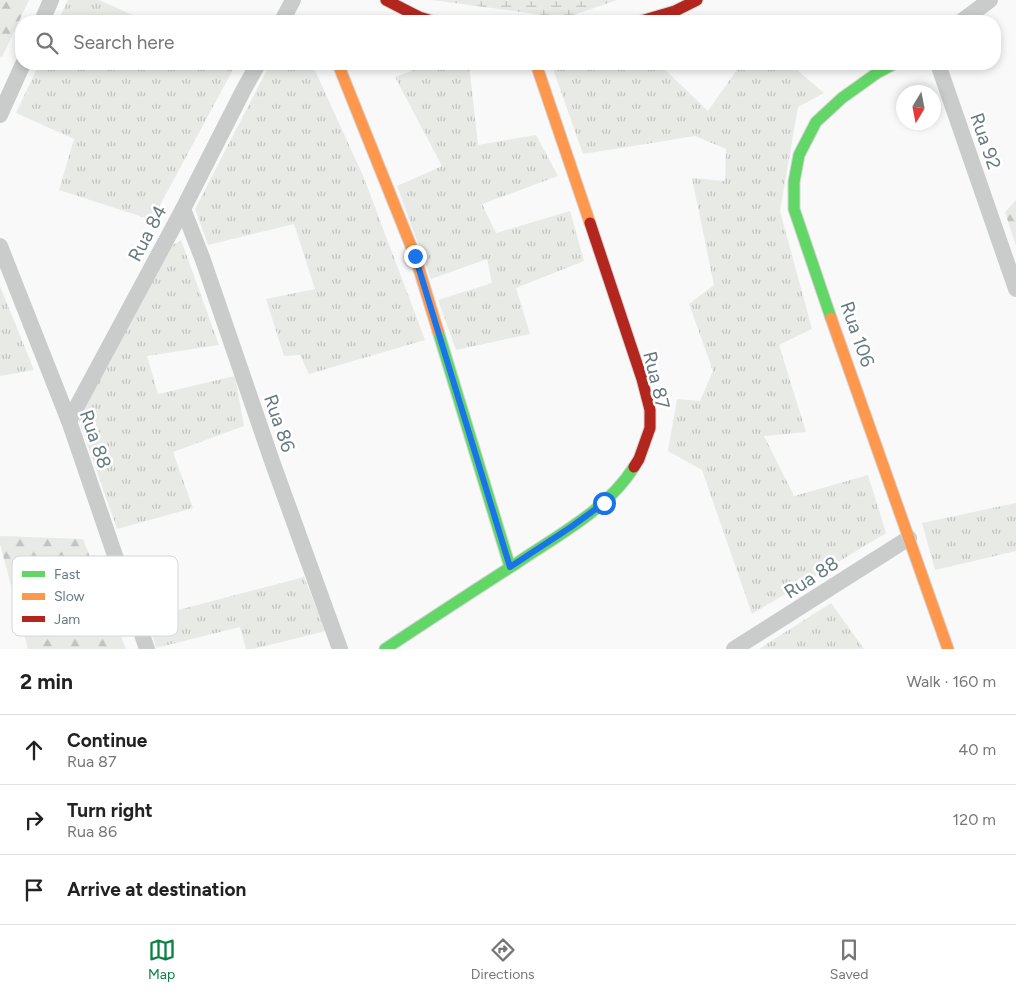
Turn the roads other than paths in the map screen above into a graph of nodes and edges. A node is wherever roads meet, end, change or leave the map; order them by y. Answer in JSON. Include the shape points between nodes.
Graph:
{"nodes":[{"id":1,"x":51,"y":0,"type":"edge"},
{"id":2,"x":294,"y":0,"type":"edge"},
{"id":3,"x":386,"y":0,"type":"edge"},
{"id":4,"x":697,"y":0,"type":"edge"},
{"id":5,"x":990,"y":0,"type":"edge"},
{"id":6,"x":45,"y":15,"type":"edge"},
{"id":7,"x":285,"y":15,"type":"edge"},
{"id":8,"x":415,"y":15,"type":"edge"},
{"id":9,"x":662,"y":15,"type":"edge"},
{"id":10,"x":970,"y":15,"type":"edge"},
{"id":11,"x":20,"y":70,"type":"edge"},
{"id":12,"x":255,"y":70,"type":"edge"},
{"id":13,"x":340,"y":70,"type":"edge"},
{"id":14,"x":538,"y":70,"type":"edge"},
{"id":15,"x":883,"y":70,"type":"edge"},
{"id":16,"x":940,"y":70,"type":"edge"},
{"id":17,"x":0,"y":115,"type":"edge"},
{"id":18,"x":183,"y":209,"type":"junction"},
{"id":19,"x":0,"y":246,"type":"edge"},
{"id":20,"x":1016,"y":289,"type":"edge"},
{"id":21,"x":69,"y":421,"type":"junction"},
{"id":22,"x":909,"y":538,"type":"junction"},
{"id":23,"x":115,"y":556,"type":"edge"},
{"id":24,"x":510,"y":567,"type":"junction"},
{"id":25,"x":143,"y":636,"type":"edge"},
{"id":26,"x":147,"y":649,"type":"edge"},
{"id":27,"x":340,"y":649,"type":"edge"},
{"id":28,"x":385,"y":649,"type":"edge"},
{"id":29,"x":734,"y":649,"type":"edge"},
{"id":30,"x":948,"y":649,"type":"edge"}],
"edges":[{"from":1,"to":6,"type":"street"},
{"from":2,"to":7,"type":"street"},
{"from":3,"to":8,"type":"street"},
{"from":4,"to":9,"type":"street"},
{"from":5,"to":10,"type":"street"},
{"from":11,"to":17,"type":"street"},
{"from":12,"to":18,"type":"street","name":"Rua 84"},
{"from":13,"to":24,"type":"street","via":[[415,256]]},
{"from":14,"to":24,"type":"street","name":"Rua 87","via":[[642,379],[650,410],[650,428],[639,459],[604,503]]},
{"from":15,"to":22,"type":"street","name":"Rua 106","via":[[842,98],[816,122],[799,155],[794,209]]},
{"from":16,"to":20,"type":"street","name":"Rua 92"},
{"from":18,"to":21,"type":"street","name":"Rua 84"},
{"from":18,"to":27,"type":"street","name":"Rua 86","via":[[204,260]]},
{"from":19,"to":21,"type":"street","name":"Rua 88"},
{"from":21,"to":23,"type":"street","name":"Rua 88"},
{"from":22,"to":29,"type":"street","name":"Rua 88"},
{"from":22,"to":30,"type":"street","name":"Rua 106"},
{"from":24,"to":28,"type":"street","name":"Rua 87"},
{"from":25,"to":26,"type":"street","name":"Rua 88"}]}
